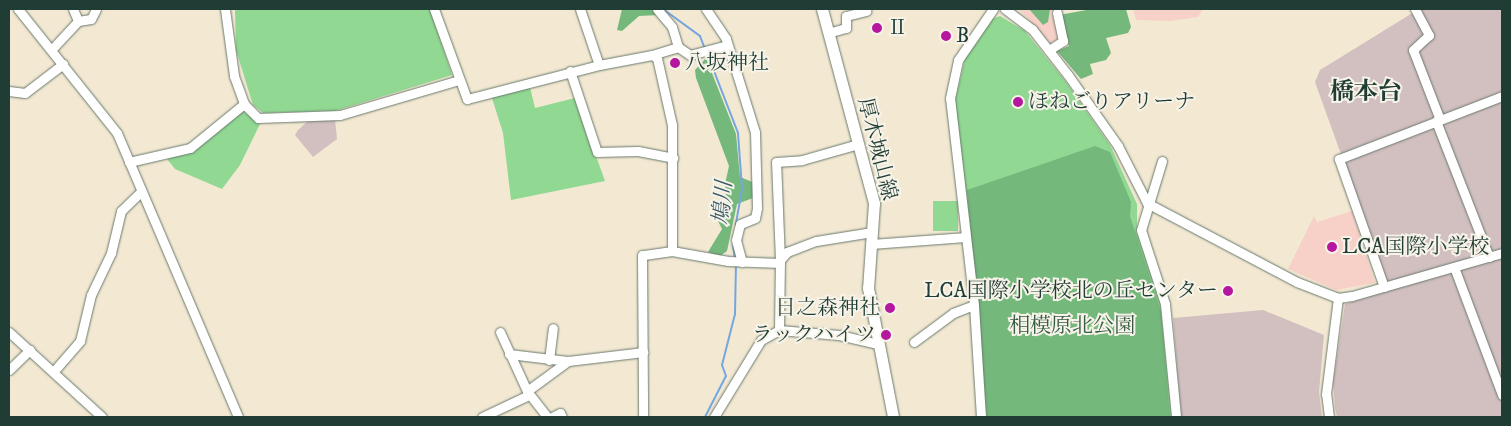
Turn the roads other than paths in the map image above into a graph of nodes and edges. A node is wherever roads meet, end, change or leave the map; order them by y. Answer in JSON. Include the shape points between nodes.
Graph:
{"nodes":[{"id":1,"x":18,"y":9,"type":"edge"},
{"id":2,"x":73,"y":9,"type":"edge"},
{"id":3,"x":96,"y":9,"type":"edge"},
{"id":4,"x":225,"y":9,"type":"edge"},
{"id":5,"x":434,"y":9,"type":"edge"},
{"id":6,"x":580,"y":9,"type":"edge"},
{"id":7,"x":657,"y":9,"type":"edge"},
{"id":8,"x":706,"y":9,"type":"edge"},
{"id":9,"x":822,"y":9,"type":"edge"},
{"id":10,"x":993,"y":9,"type":"edge"},
{"id":11,"x":1005,"y":9,"type":"edge"},
{"id":12,"x":1415,"y":9,"type":"edge"},
{"id":13,"x":866,"y":11,"type":"dead end"},
{"id":14,"x":1057,"y":13,"type":"dead end"},
{"id":15,"x":78,"y":21,"type":"junction"},
{"id":16,"x":828,"y":33,"type":"junction"},
{"id":17,"x":728,"y":45,"type":"junction"},
{"id":18,"x":678,"y":47,"type":"junction"},
{"id":19,"x":52,"y":49,"type":"junction"},
{"id":20,"x":1049,"y":50,"type":"junction"},
{"id":21,"x":652,"y":55,"type":"junction"},
{"id":22,"x":64,"y":64,"type":"junction"},
{"id":23,"x":599,"y":65,"type":"junction"},
{"id":24,"x":570,"y":71,"type":"junction"},
{"id":25,"x":459,"y":80,"type":"junction"},
{"id":26,"x":9,"y":91,"type":"edge"},
{"id":27,"x":1502,"y":96,"type":"edge"},
{"id":28,"x":244,"y":104,"type":"junction"},
{"id":29,"x":1438,"y":121,"type":"junction"},
{"id":30,"x":858,"y":144,"type":"junction"},
{"id":31,"x":673,"y":158,"type":"junction"},
{"id":32,"x":1162,"y":161,"type":"dead end"},
{"id":33,"x":129,"y":162,"type":"junction"},
{"id":34,"x":141,"y":192,"type":"junction"},
{"id":35,"x":1147,"y":203,"type":"junction"},
{"id":36,"x":872,"y":232,"type":"junction"},
{"id":37,"x":966,"y":237,"type":"junction"},
{"id":38,"x":871,"y":244,"type":"junction"},
{"id":39,"x":672,"y":251,"type":"junction"},
{"id":40,"x":1502,"y":253,"type":"edge"},
{"id":41,"x":1488,"y":256,"type":"junction"},
{"id":42,"x":780,"y":261,"type":"junction"},
{"id":43,"x":740,"y":262,"type":"junction"},
{"id":44,"x":1454,"y":267,"type":"junction"},
{"id":45,"x":1384,"y":287,"type":"junction"},
{"id":46,"x":1338,"y":298,"type":"junction"},
{"id":47,"x":974,"y":305,"type":"junction"},
{"id":48,"x":553,"y":328,"type":"dead end"},
{"id":49,"x":779,"y":330,"type":"junction"},
{"id":50,"x":9,"y":332,"type":"edge"},
{"id":51,"x":500,"y":332,"type":"dead end"},
{"id":52,"x":914,"y":342,"type":"dead end"},
{"id":53,"x":878,"y":344,"type":"junction"},
{"id":54,"x":30,"y":350,"type":"junction"},
{"id":55,"x":644,"y":352,"type":"junction"},
{"id":56,"x":510,"y":354,"type":"junction"},
{"id":57,"x":548,"y":360,"type":"junction"},
{"id":58,"x":568,"y":361,"type":"junction"},
{"id":59,"x":9,"y":370,"type":"edge"},
{"id":60,"x":54,"y":371,"type":"junction"},
{"id":61,"x":528,"y":393,"type":"junction"},
{"id":62,"x":1502,"y":395,"type":"edge"},
{"id":63,"x":102,"y":417,"type":"edge"},
{"id":64,"x":238,"y":417,"type":"edge"},
{"id":65,"x":482,"y":417,"type":"edge"},
{"id":66,"x":547,"y":417,"type":"edge"},
{"id":67,"x":552,"y":417,"type":"edge"},
{"id":68,"x":562,"y":417,"type":"edge"},
{"id":69,"x":643,"y":417,"type":"edge"},
{"id":70,"x":714,"y":417,"type":"edge"},
{"id":71,"x":893,"y":417,"type":"edge"},
{"id":72,"x":981,"y":417,"type":"edge"},
{"id":73,"x":1176,"y":417,"type":"edge"},
{"id":74,"x":1328,"y":417,"type":"edge"}],
"edges":[{"from":1,"to":19,"type":"street"},
{"from":2,"to":15,"type":"street"},
{"from":3,"to":15,"type":"street","via":[[91,18]]},
{"from":4,"to":28,"type":"street","via":[[227,48]]},
{"from":5,"to":25,"type":"street"},
{"from":6,"to":23,"type":"street"},
{"from":7,"to":18,"type":"street","via":[[672,27]]},
{"from":8,"to":17,"type":"street"},
{"from":9,"to":16,"type":"main road","name":"厚木城山線"},
{"from":10,"to":37,"type":"street","via":[[964,48],[951,84]]},
{"from":11,"to":20,"type":"street","via":[[1032,28]]},
{"from":12,"to":29,"type":"street","via":[[1429,35],[1413,50]]},
{"from":13,"to":16,"type":"street","via":[[846,16],[847,28]]},
{"from":14,"to":20,"type":"street","via":[[1063,41]]},
{"from":15,"to":19,"type":"street"},
{"from":16,"to":30,"type":"main road","name":"厚木城山線"},
{"from":17,"to":18,"type":"street","via":[[688,55]]},
{"from":17,"to":43,"type":"street","via":[[751,112],[756,153],[756,216],[741,222],[736,240]]},
{"from":18,"to":21,"type":"street"},
{"from":19,"to":22,"type":"street"},
{"from":20,"to":35,"type":"street","via":[[1118,146]]},
{"from":21,"to":23,"type":"street"},
{"from":21,"to":31,"type":"street","via":[[658,61],[670,114]]},
{"from":22,"to":26,"type":"street","via":[[25,93]]},
{"from":22,"to":33,"type":"street","via":[[117,133]]},
{"from":23,"to":24,"type":"street"},
{"from":24,"to":25,"type":"street","via":[[470,100]]},
{"from":24,"to":31,"type":"street","via":[[597,152],[638,152]]},
{"from":25,"to":28,"type":"street","via":[[340,115],[264,119],[250,114]]},
{"from":27,"to":29,"type":"street"},
{"from":28,"to":33,"type":"street","via":[[190,148]]},
{"from":29,"to":41,"type":"street"},
{"from":29,"to":45,"type":"street","via":[[1339,159]]},
{"from":30,"to":36,"type":"main road","name":"厚木城山線","via":[[874,203]]},
{"from":30,"to":42,"type":"street","via":[[802,160],[776,162]]},
{"from":31,"to":39,"type":"street"},
{"from":32,"to":35,"type":"street"},
{"from":33,"to":34,"type":"street"},
{"from":34,"to":60,"type":"street","via":[[121,210],[111,253],[90,295],[80,341]]},
{"from":34,"to":64,"type":"street"},
{"from":35,"to":46,"type":"street","via":[[1164,216],[1228,244],[1297,282]]},
{"from":35,"to":73,"type":"street","via":[[1141,230],[1165,304]]},
{"from":36,"to":38,"type":"main road","name":"厚木城山線"},
{"from":36,"to":42,"type":"street","via":[[793,247]]},
{"from":37,"to":38,"type":"street"},
{"from":37,"to":47,"type":"street"},
{"from":38,"to":53,"type":"main road","name":"厚木城山線","via":[[868,288]]},
{"from":39,"to":43,"type":"street"},
{"from":39,"to":55,"type":"street","via":[[642,255]]},
{"from":40,"to":41,"type":"street"},
{"from":41,"to":44,"type":"street"},
{"from":42,"to":43,"type":"street"},
{"from":42,"to":49,"type":"street"},
{"from":44,"to":45,"type":"street"},
{"from":44,"to":62,"type":"street"},
{"from":45,"to":46,"type":"street"},
{"from":46,"to":74,"type":"street","via":[[1326,394]]},
{"from":47,"to":52,"type":"street","via":[[949,316]]},
{"from":47,"to":72,"type":"street"},
{"from":48,"to":57,"type":"street"},
{"from":49,"to":53,"type":"street","via":[[839,335]]},
{"from":49,"to":70,"type":"street","via":[[760,340]]},
{"from":50,"to":54,"type":"street"},
{"from":51,"to":56,"type":"street"},
{"from":53,"to":71,"type":"main road","name":"厚木城山線"},
{"from":54,"to":59,"type":"street"},
{"from":54,"to":60,"type":"street"},
{"from":55,"to":58,"type":"street"},
{"from":55,"to":69,"type":"street"},
{"from":56,"to":57,"type":"street"},
{"from":56,"to":61,"type":"street"},
{"from":57,"to":58,"type":"street"},
{"from":58,"to":61,"type":"street"},
{"from":60,"to":63,"type":"street"},
{"from":61,"to":65,"type":"street"},
{"from":61,"to":66,"type":"street"},
{"from":67,"to":68,"type":"street","via":[[559,413]]}]}
